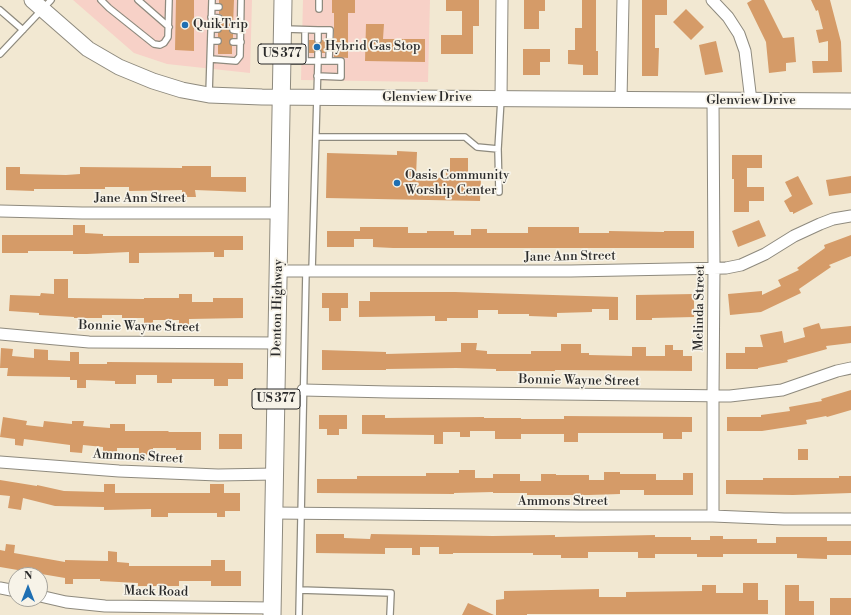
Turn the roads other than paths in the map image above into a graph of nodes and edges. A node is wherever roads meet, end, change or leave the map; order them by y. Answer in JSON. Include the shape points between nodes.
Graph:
{"nodes":[{"id":1,"x":101,"y":0,"type":"edge"},
{"id":2,"x":138,"y":0,"type":"edge"},
{"id":3,"x":169,"y":0,"type":"edge"},
{"id":4,"x":212,"y":0,"type":"edge"},
{"id":5,"x":241,"y":0,"type":"edge"},
{"id":6,"x":283,"y":0,"type":"edge"},
{"id":7,"x":319,"y":0,"type":"edge"},
{"id":8,"x":502,"y":0,"type":"edge"},
{"id":9,"x":623,"y":0,"type":"edge"},
{"id":10,"x":712,"y":0,"type":"edge"},
{"id":11,"x":42,"y":3,"type":"edge"},
{"id":12,"x":212,"y":7,"type":"junction"},
{"id":13,"x":219,"y":7,"type":"dead end"},
{"id":14,"x":234,"y":7,"type":"dead end"},
{"id":15,"x":241,"y":8,"type":"junction"},
{"id":16,"x":318,"y":9,"type":"dead end"},
{"id":17,"x":0,"y":10,"type":"edge"},
{"id":18,"x":211,"y":17,"type":"junction"},
{"id":19,"x":219,"y":18,"type":"dead end"},
{"id":20,"x":233,"y":18,"type":"dead end"},
{"id":21,"x":241,"y":18,"type":"junction"},
{"id":22,"x":168,"y":27,"type":"junction"},
{"id":23,"x":211,"y":29,"type":"junction"},
{"id":24,"x":218,"y":29,"type":"dead end"},
{"id":25,"x":23,"y":30,"type":"junction"},
{"id":26,"x":233,"y":30,"type":"dead end"},
{"id":27,"x":283,"y":30,"type":"junction"},
{"id":28,"x":305,"y":30,"type":"junction"},
{"id":29,"x":318,"y":30,"type":"junction"},
{"id":30,"x":241,"y":31,"type":"junction"},
{"id":31,"x":318,"y":40,"type":"dead end"},
{"id":32,"x":211,"y":41,"type":"junction"},
{"id":33,"x":218,"y":41,"type":"dead end"},
{"id":34,"x":233,"y":42,"type":"dead end"},
{"id":35,"x":241,"y":42,"type":"junction"},
{"id":36,"x":0,"y":54,"type":"edge"},
{"id":37,"x":318,"y":54,"type":"dead end"},
{"id":38,"x":211,"y":59,"type":"junction"},
{"id":39,"x":282,"y":61,"type":"junction"},
{"id":40,"x":305,"y":61,"type":"junction"},
{"id":41,"x":318,"y":61,"type":"junction"},
{"id":42,"x":329,"y":61,"type":"junction"},
{"id":43,"x":317,"y":76,"type":"junction"},
{"id":44,"x":209,"y":95,"type":"junction"},
{"id":45,"x":281,"y":97,"type":"junction"},
{"id":46,"x":317,"y":98,"type":"junction"},
{"id":47,"x":501,"y":99,"type":"junction"},
{"id":48,"x":621,"y":100,"type":"junction"},
{"id":49,"x":713,"y":100,"type":"junction"},
{"id":50,"x":751,"y":100,"type":"junction"},
{"id":51,"x":851,"y":101,"type":"edge"},
{"id":52,"x":316,"y":137,"type":"junction"},
{"id":53,"x":498,"y":149,"type":"junction"},
{"id":54,"x":499,"y":192,"type":"dead end"},
{"id":55,"x":0,"y":211,"type":"edge"},
{"id":56,"x":280,"y":213,"type":"junction"},
{"id":57,"x":851,"y":216,"type":"edge"},
{"id":58,"x":714,"y":268,"type":"junction"},
{"id":59,"x":278,"y":271,"type":"junction"},
{"id":60,"x":309,"y":271,"type":"junction"},
{"id":61,"x":0,"y":334,"type":"edge"},
{"id":62,"x":277,"y":343,"type":"junction"},
{"id":63,"x":851,"y":368,"type":"edge"},
{"id":64,"x":303,"y":390,"type":"junction"},
{"id":65,"x":713,"y":396,"type":"junction"},
{"id":66,"x":0,"y":462,"type":"edge"},
{"id":67,"x":275,"y":474,"type":"junction"},
{"id":68,"x":274,"y":513,"type":"junction"},
{"id":69,"x":302,"y":514,"type":"junction"},
{"id":70,"x":713,"y":516,"type":"junction"},
{"id":71,"x":851,"y":519,"type":"edge"},
{"id":72,"x":300,"y":590,"type":"junction"},
{"id":73,"x":48,"y":598,"type":"edge"},
{"id":74,"x":272,"y":612,"type":"edge"},
{"id":75,"x":299,"y":615,"type":"edge"},
{"id":76,"x":390,"y":615,"type":"edge"}],
"edges":[{"from":1,"to":22,"type":"lane","via":[[154,44],[164,43],[168,37]]},
{"from":2,"to":22,"type":"lane"},
{"from":3,"to":22,"type":"lane"},
{"from":4,"to":12,"type":"lane"},
{"from":5,"to":15,"type":"lane"},
{"from":6,"to":27,"type":"main road","name":"Denton Highway","number":"US 377"},
{"from":7,"to":16,"type":"lane"},
{"from":8,"to":47,"type":"street"},
{"from":9,"to":48,"type":"street"},
{"from":10,"to":50,"type":"street","via":[[739,34],[745,51]]},
{"from":11,"to":25,"type":"lane"},
{"from":11,"to":44,"type":"main road","name":"Glenview Drive","via":[[88,49],[119,67],[153,81]]},
{"from":12,"to":13,"type":"lane"},
{"from":12,"to":18,"type":"lane"},
{"from":14,"to":15,"type":"lane"},
{"from":15,"to":21,"type":"lane"},
{"from":17,"to":25,"type":"lane"},
{"from":18,"to":19,"type":"lane"},
{"from":18,"to":23,"type":"lane"},
{"from":20,"to":21,"type":"lane"},
{"from":21,"to":30,"type":"lane"},
{"from":23,"to":24,"type":"lane"},
{"from":23,"to":32,"type":"lane"},
{"from":25,"to":36,"type":"lane"},
{"from":26,"to":30,"type":"lane"},
{"from":27,"to":28,"type":"lane"},
{"from":27,"to":39,"type":"main road","name":"Denton Highway","number":"US 377"},
{"from":28,"to":29,"type":"lane"},
{"from":28,"to":40,"type":"lane"},
{"from":29,"to":31,"type":"lane"},
{"from":29,"to":42,"type":"lane","via":[[330,30]]},
{"from":30,"to":35,"type":"lane"},
{"from":32,"to":33,"type":"lane"},
{"from":32,"to":38,"type":"lane"},
{"from":34,"to":35,"type":"lane"},
{"from":35,"to":38,"type":"lane","via":[[240,56],[236,61]]},
{"from":37,"to":41,"type":"lane"},
{"from":38,"to":44,"type":"lane"},
{"from":39,"to":40,"type":"lane"},
{"from":39,"to":45,"type":"main road","name":"Denton Highway","number":"US 377"},
{"from":40,"to":41,"type":"lane"},
{"from":41,"to":42,"type":"lane"},
{"from":41,"to":43,"type":"lane"},
{"from":42,"to":43,"type":"lane","via":[[341,61],[342,76]]},
{"from":43,"to":46,"type":"lane"},
{"from":44,"to":45,"type":"main road","name":"Glenview Drive"},
{"from":45,"to":46,"type":"main road","name":"Glenview Drive"},
{"from":45,"to":56,"type":"main road","name":"Denton Highway","number":"US 377"},
{"from":46,"to":47,"type":"main road","name":"Glenview Drive"},
{"from":46,"to":52,"type":"lane"},
{"from":47,"to":48,"type":"main road","name":"Glenview Drive"},
{"from":47,"to":53,"type":"lane"},
{"from":48,"to":49,"type":"main road","name":"Glenview Drive"},
{"from":49,"to":50,"type":"main road","name":"Glenview Drive"},
{"from":49,"to":58,"type":"street","name":"Melinda Street"},
{"from":50,"to":51,"type":"main road","name":"Glenview Drive"},
{"from":52,"to":53,"type":"lane","via":[[465,137],[478,147]]},
{"from":52,"to":60,"type":"lane"},
{"from":53,"to":54,"type":"lane"},
{"from":55,"to":56,"type":"street","name":"Jane Ann Street"},
{"from":56,"to":59,"type":"main road","name":"Denton Highway","number":"US 377"},
{"from":57,"to":58,"type":"street","name":"Jane Ann Street","via":[[820,224],[741,265]]},
{"from":58,"to":60,"type":"street","name":"Jane Ann Street"},
{"from":58,"to":65,"type":"street","name":"Melinda Street"},
{"from":59,"to":60,"type":"street","name":"Jane Ann Street"},
{"from":59,"to":62,"type":"main road","name":"Denton Highway","number":"US 377"},
{"from":60,"to":64,"type":"lane"},
{"from":61,"to":62,"type":"street","name":"Bonnie Wayne Street","via":[[89,342]]},
{"from":62,"to":67,"type":"main road","name":"Denton Highway","number":"US 377"},
{"from":63,"to":65,"type":"street","name":"Bonnie Wayne Street","via":[[782,390]]},
{"from":64,"to":65,"type":"street","name":"Bonnie Wayne Street"},
{"from":64,"to":69,"type":"lane"},
{"from":65,"to":70,"type":"street","name":"Melinda Street"},
{"from":66,"to":67,"type":"street","name":"Ammons Street","via":[[118,471]]},
{"from":67,"to":68,"type":"main road","name":"Denton Highway","number":"US 377"},
{"from":68,"to":69,"type":"street","name":"Ammons Street"},
{"from":68,"to":74,"type":"main road","name":"Denton Highway","number":"US 377"},
{"from":69,"to":70,"type":"street","name":"Ammons Street"},
{"from":69,"to":72,"type":"lane"},
{"from":70,"to":71,"type":"street","name":"Ammons Street"},
{"from":72,"to":75,"type":"lane"},
{"from":72,"to":76,"type":"lane","via":[[391,593]]},
{"from":73,"to":74,"type":"street","name":"Mack Road","via":[[105,606]]}]}
